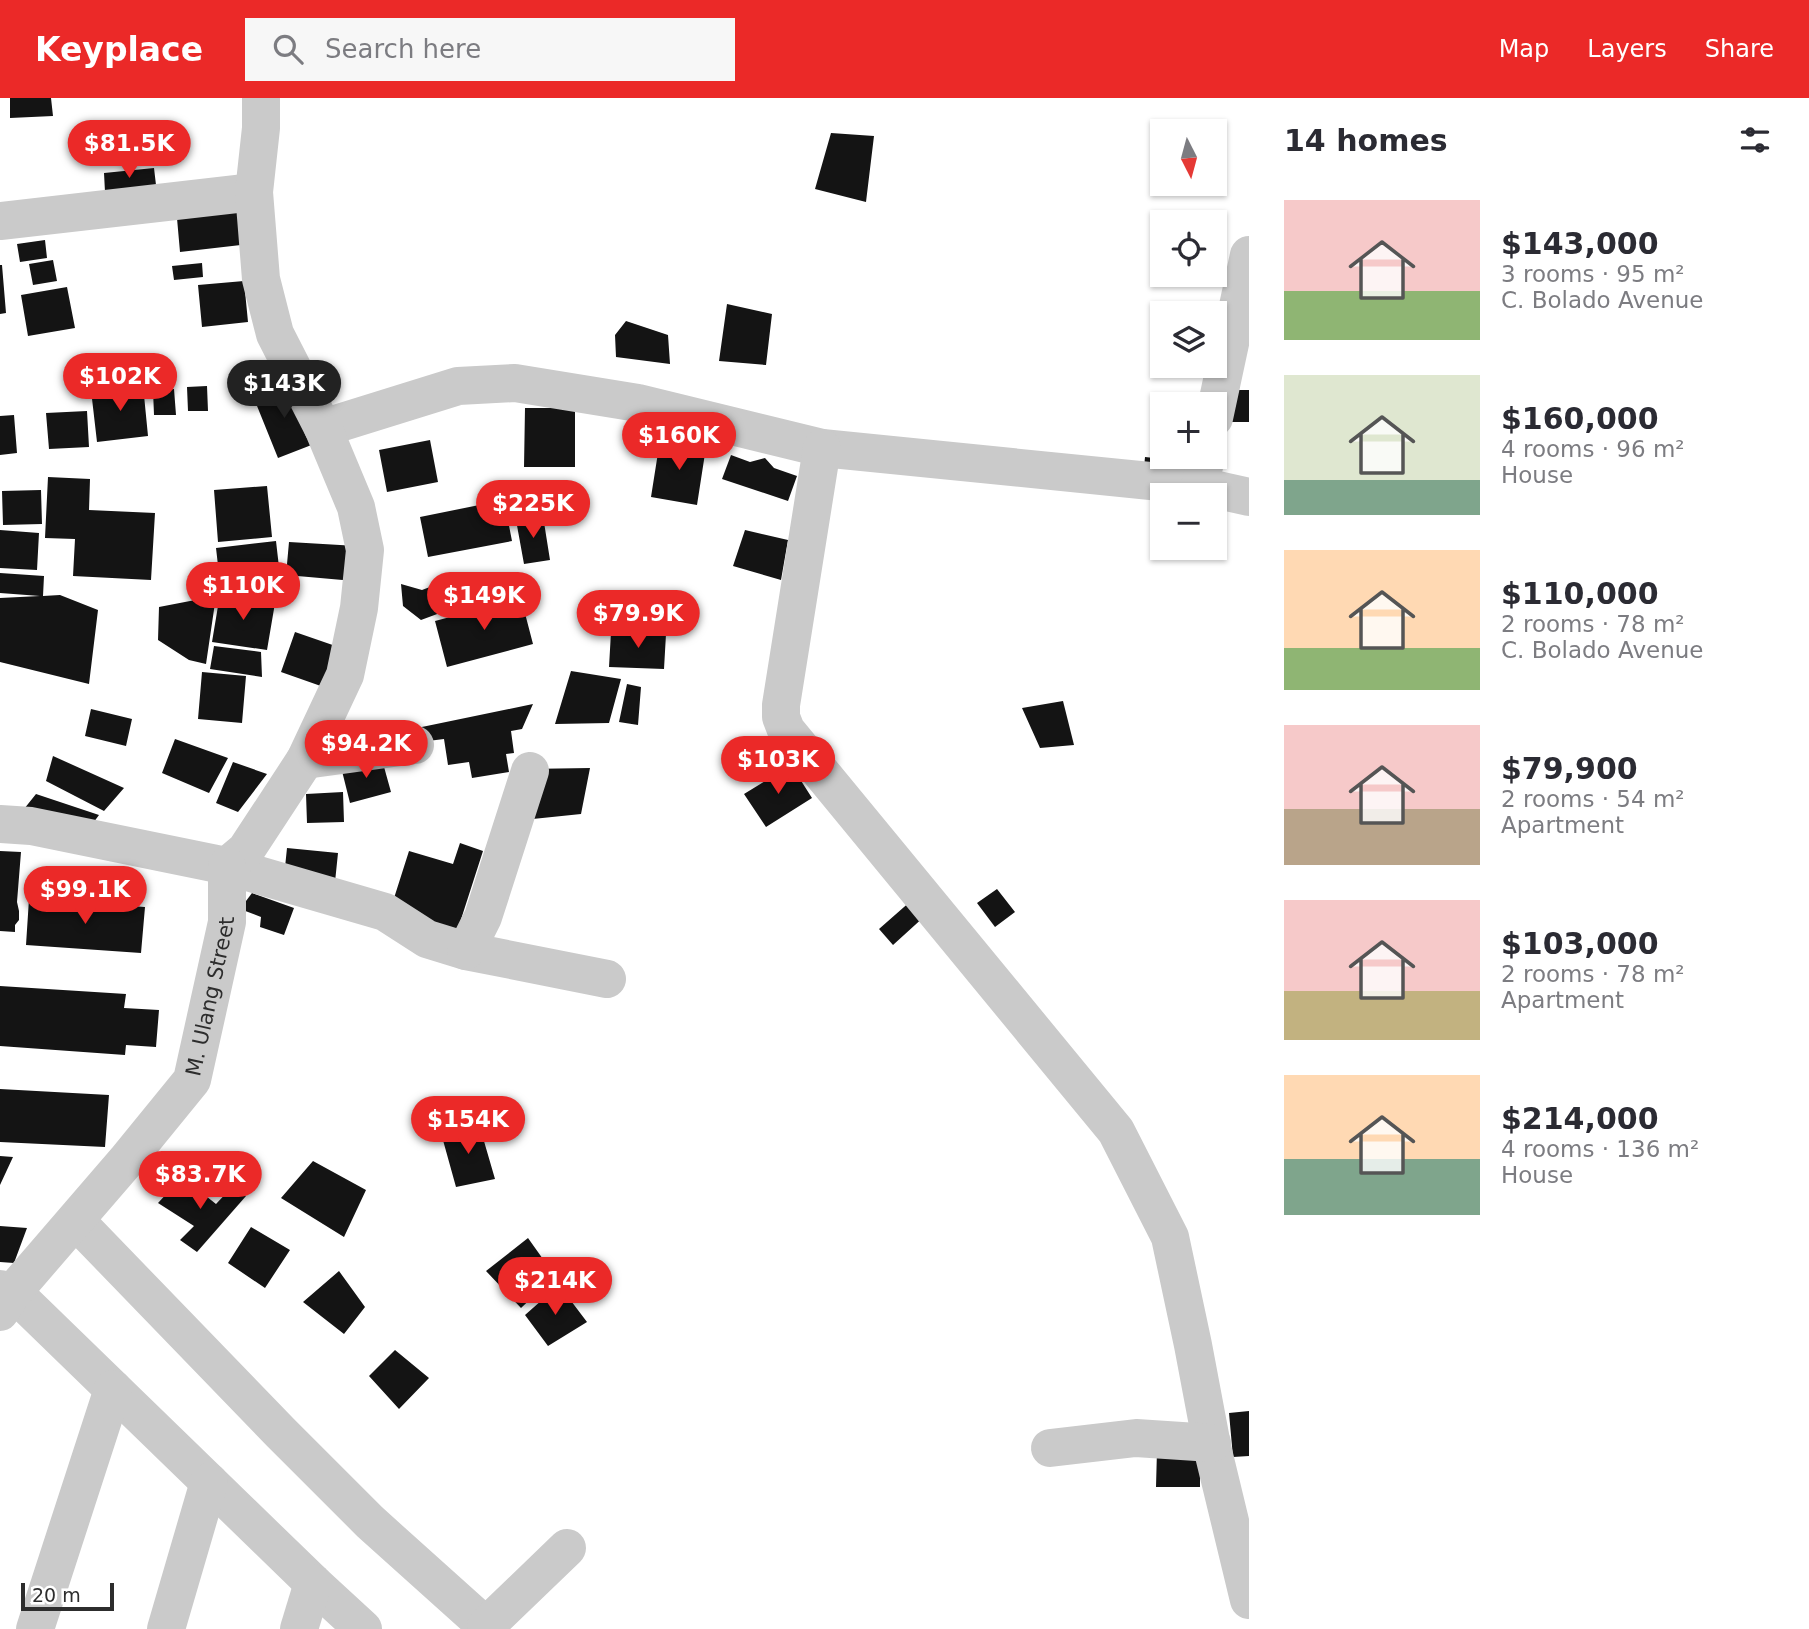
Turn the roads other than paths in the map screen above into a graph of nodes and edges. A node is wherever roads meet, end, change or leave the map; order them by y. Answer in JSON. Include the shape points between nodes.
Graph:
{"nodes":[{"id":1,"x":261,"y":98,"type":"edge"},
{"id":2,"x":254,"y":192,"type":"junction"},
{"id":3,"x":0,"y":221,"type":"edge"},
{"id":4,"x":1249,"y":255,"type":"edge"},
{"id":5,"x":1220,"y":392,"type":"edge"},
{"id":6,"x":323,"y":428,"type":"junction"},
{"id":7,"x":822,"y":448,"type":"junction"},
{"id":8,"x":1203,"y":471,"type":"edge"},
{"id":9,"x":1249,"y":497,"type":"edge"},
{"id":10,"x":415,"y":745,"type":"dead end"},
{"id":11,"x":305,"y":760,"type":"junction"},
{"id":12,"x":530,"y":771,"type":"dead end"},
{"id":13,"x":0,"y":824,"type":"edge"},
{"id":14,"x":227,"y":866,"type":"junction"},
{"id":15,"x":466,"y":951,"type":"junction"},
{"id":16,"x":607,"y":979,"type":"dead end"},
{"id":17,"x":76,"y":1221,"type":"junction"},
{"id":18,"x":4,"y":1298,"type":"edge"},
{"id":19,"x":113,"y":1389,"type":"junction"},
{"id":20,"x":1212,"y":1443,"type":"junction"},
{"id":21,"x":1050,"y":1448,"type":"dead end"},
{"id":22,"x":209,"y":1482,"type":"junction"},
{"id":23,"x":566,"y":1548,"type":"dead end"},
{"id":24,"x":313,"y":1583,"type":"junction"},
{"id":25,"x":1249,"y":1600,"type":"edge"},
{"id":26,"x":488,"y":1628,"type":"edge"},
{"id":27,"x":34,"y":1629,"type":"edge"},
{"id":28,"x":166,"y":1629,"type":"edge"},
{"id":29,"x":299,"y":1629,"type":"edge"},
{"id":30,"x":363,"y":1629,"type":"edge"}],
"edges":[{"from":1,"to":2,"type":"street"},
{"from":2,"to":3,"type":"street"},
{"from":2,"to":6,"type":"street","via":[[261,279],[275,334]]},
{"from":4,"to":5,"type":"street"},
{"from":6,"to":7,"type":"street","via":[[458,386],[515,383],[638,402]]},
{"from":6,"to":11,"type":"street","via":[[356,507],[365,550],[345,675]]},
{"from":7,"to":8,"type":"street"},
{"from":7,"to":20,"type":"street","via":[[781,705],[786,730],[1116,1131],[1170,1237]]},
{"from":8,"to":9,"type":"street"},
{"from":10,"to":11,"type":"street"},
{"from":11,"to":14,"type":"street","via":[[246,850]]},
{"from":12,"to":15,"type":"street","via":[[482,917]]},
{"from":13,"to":14,"type":"street","via":[[31,826]]},
{"from":14,"to":15,"type":"street","via":[[385,912],[427,939]]},
{"from":14,"to":17,"type":"street","name":"M. Ulang Street","via":[[228,922],[192,1080]]},
{"from":15,"to":16,"type":"street"},
{"from":17,"to":18,"type":"street","name":"M. Ulang Street"},
{"from":17,"to":26,"type":"street","via":[[370,1522]]},
{"from":18,"to":19,"type":"street"},
{"from":19,"to":22,"type":"street"},
{"from":19,"to":27,"type":"street"},
{"from":20,"to":21,"type":"street","via":[[1136,1438]]},
{"from":20,"to":25,"type":"street"},
{"from":22,"to":24,"type":"street"},
{"from":22,"to":28,"type":"street"},
{"from":23,"to":26,"type":"street"},
{"from":24,"to":29,"type":"street"},
{"from":24,"to":30,"type":"street"}]}
